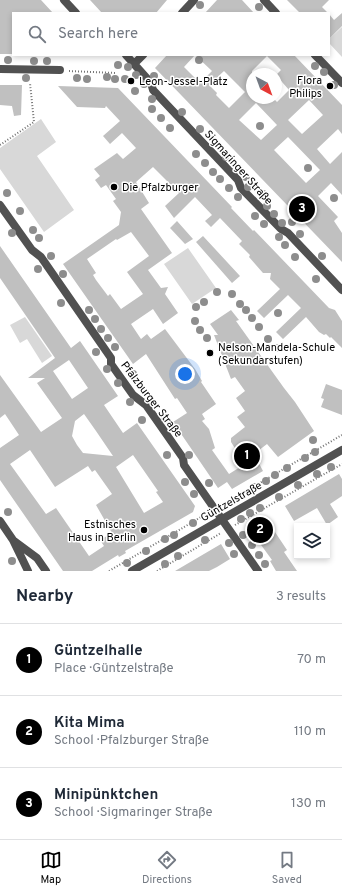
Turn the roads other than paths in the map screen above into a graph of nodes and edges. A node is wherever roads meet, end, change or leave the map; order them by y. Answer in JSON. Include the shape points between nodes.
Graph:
{"nodes":[{"id":1,"x":64,"y":0,"type":"edge"},
{"id":2,"x":194,"y":0,"type":"edge"},
{"id":3,"x":264,"y":0,"type":"edge"},
{"id":4,"x":75,"y":12,"type":"edge"},
{"id":5,"x":183,"y":12,"type":"edge"},
{"id":6,"x":275,"y":12,"type":"edge"},
{"id":7,"x":127,"y":56,"type":"edge"},
{"id":8,"x":142,"y":56,"type":"edge"},
{"id":9,"x":316,"y":56,"type":"edge"},
{"id":10,"x":134,"y":64,"type":"junction"},
{"id":11,"x":0,"y":69,"type":"edge"},
{"id":12,"x":60,"y":70,"type":"road end"},
{"id":13,"x":342,"y":83,"type":"edge"},
{"id":14,"x":0,"y":205,"type":"edge"},
{"id":15,"x":342,"y":290,"type":"edge"},
{"id":16,"x":342,"y":450,"type":"edge"},
{"id":17,"x":222,"y":519,"type":"junction"},
{"id":18,"x":0,"y":521,"type":"edge"},
{"id":19,"x":13,"y":540,"type":"junction"},
{"id":20,"x":28,"y":571,"type":"edge"},
{"id":21,"x":46,"y":571,"type":"edge"},
{"id":22,"x":132,"y":571,"type":"edge"},
{"id":23,"x":258,"y":571,"type":"edge"}],
"edges":[{"from":1,"to":4,"type":"street"},
{"from":2,"to":5,"type":"street"},
{"from":3,"to":6,"type":"street"},
{"from":7,"to":10,"type":"street","name":"Sigmaringer Straße"},
{"from":8,"to":10,"type":"street"},
{"from":9,"to":13,"type":"street"},
{"from":10,"to":15,"type":"street","name":"Sigmaringer Straße","via":[[151,83],[153,90],[238,180],[241,188]]},
{"from":11,"to":12,"type":"street"},
{"from":14,"to":17,"type":"street","name":"Pfalzburger Straße","via":[[32,250],[41,257],[111,358],[111,364],[133,396],[148,409]]},
{"from":16,"to":17,"type":"street","name":"Güntzelstraße"},
{"from":17,"to":22,"type":"street","name":"Güntzelstraße"},
{"from":17,"to":23,"type":"street","name":"Pfalzburger Straße"},
{"from":18,"to":19,"type":"street"},
{"from":19,"to":20,"type":"street"},
{"from":19,"to":21,"type":"street","via":[[37,558]]}]}
